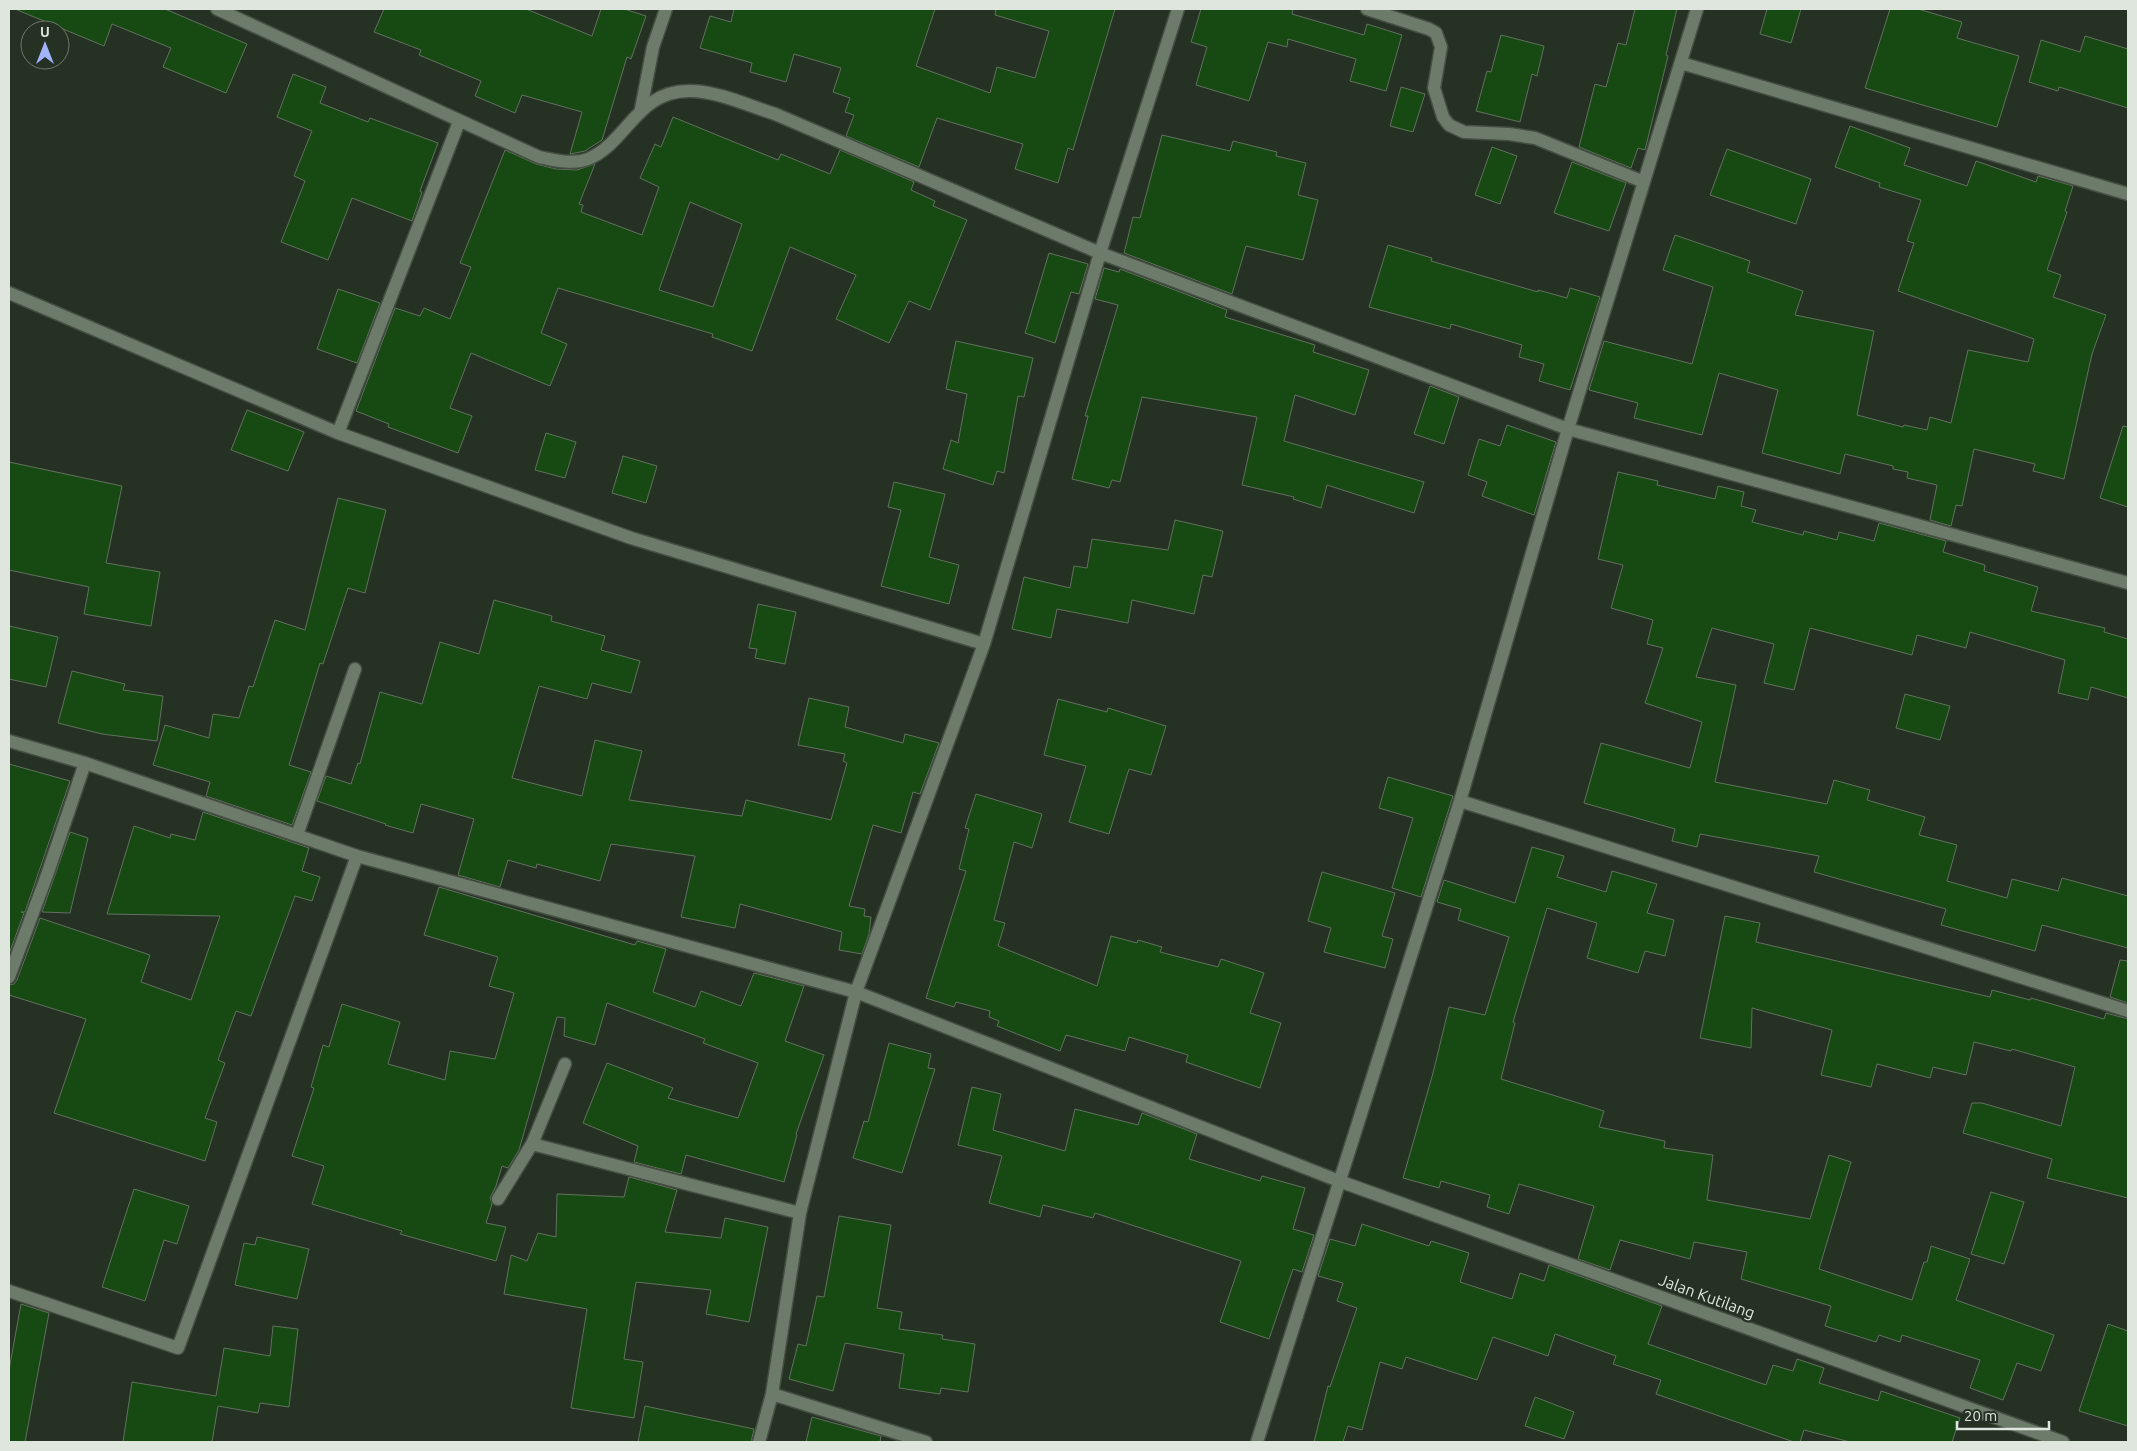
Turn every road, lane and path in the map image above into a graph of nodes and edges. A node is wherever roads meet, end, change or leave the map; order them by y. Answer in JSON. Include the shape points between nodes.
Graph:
{"nodes":[{"id":1,"x":217,"y":9,"type":"edge"},
{"id":2,"x":666,"y":9,"type":"edge"},
{"id":3,"x":1178,"y":9,"type":"edge"},
{"id":4,"x":1367,"y":9,"type":"edge"},
{"id":5,"x":1697,"y":9,"type":"edge"},
{"id":6,"x":1681,"y":63,"type":"junction"},
{"id":7,"x":641,"y":109,"type":"junction"},
{"id":8,"x":459,"y":122,"type":"junction"},
{"id":9,"x":1644,"y":182,"type":"junction"},
{"id":10,"x":2128,"y":194,"type":"edge"},
{"id":11,"x":1100,"y":253,"type":"junction"},
{"id":12,"x":9,"y":293,"type":"edge"},
{"id":13,"x":1568,"y":429,"type":"junction"},
{"id":14,"x":338,"y":433,"type":"junction"},
{"id":15,"x":2128,"y":583,"type":"edge"},
{"id":16,"x":984,"y":644,"type":"junction"},
{"id":17,"x":355,"y":669,"type":"dead end"},
{"id":18,"x":9,"y":741,"type":"edge"},
{"id":19,"x":85,"y":763,"type":"junction"},
{"id":20,"x":1460,"y":801,"type":"junction"},
{"id":21,"x":297,"y":835,"type":"junction"},
{"id":22,"x":357,"y":856,"type":"junction"},
{"id":23,"x":9,"y":977,"type":"edge"},
{"id":24,"x":856,"y":992,"type":"junction"},
{"id":25,"x":2128,"y":1011,"type":"edge"},
{"id":26,"x":565,"y":1064,"type":"dead end"},
{"id":27,"x":532,"y":1144,"type":"junction"},
{"id":28,"x":1339,"y":1181,"type":"junction"},
{"id":29,"x":498,"y":1199,"type":"dead end"},
{"id":30,"x":800,"y":1213,"type":"junction"},
{"id":31,"x":9,"y":1291,"type":"edge"},
{"id":32,"x":772,"y":1394,"type":"junction"},
{"id":33,"x":759,"y":1442,"type":"edge"},
{"id":34,"x":926,"y":1442,"type":"edge"},
{"id":35,"x":1257,"y":1442,"type":"edge"},
{"id":36,"x":2063,"y":1442,"type":"edge"}],
"edges":[{"from":1,"to":8,"type":"street"},
{"from":2,"to":7,"type":"street","via":[[653,47]]},
{"from":3,"to":11,"type":"street"},
{"from":4,"to":9,"type":"street","via":[[1436,33],[1441,47],[1434,88],[1443,117],[1449,125],[1464,132],[1535,138]]},
{"from":5,"to":6,"type":"street"},
{"from":6,"to":9,"type":"street"},
{"from":6,"to":10,"type":"street"},
{"from":7,"to":8,"type":"street","via":[[611,143],[587,159],[565,162],[538,157]]},
{"from":7,"to":11,"type":"street","via":[[664,96],[690,91],[728,98],[775,114]]},
{"from":8,"to":14,"type":"street"},
{"from":9,"to":13,"type":"street"},
{"from":11,"to":13,"type":"street"},
{"from":11,"to":16,"type":"street"},
{"from":12,"to":14,"type":"street"},
{"from":13,"to":15,"type":"street"},
{"from":13,"to":20,"type":"street"},
{"from":14,"to":16,"type":"street","via":[[631,538]]},
{"from":16,"to":24,"type":"street"},
{"from":17,"to":21,"type":"street"},
{"from":18,"to":19,"type":"street","name":"Jalan Kutilang"},
{"from":19,"to":21,"type":"street","name":"Jalan Kutilang"},
{"from":19,"to":23,"type":"street"},
{"from":20,"to":25,"type":"street"},
{"from":20,"to":28,"type":"street"},
{"from":21,"to":22,"type":"street","name":"Jalan Kutilang"},
{"from":22,"to":24,"type":"street","name":"Jalan Kutilang"},
{"from":22,"to":31,"type":"street","via":[[178,1348]]},
{"from":24,"to":28,"type":"street","name":"Jalan Kutilang"},
{"from":24,"to":30,"type":"street"},
{"from":26,"to":27,"type":"street"},
{"from":27,"to":29,"type":"street"},
{"from":27,"to":30,"type":"street"},
{"from":28,"to":35,"type":"street"},
{"from":28,"to":36,"type":"street","name":"Jalan Kutilang"},
{"from":30,"to":32,"type":"street"},
{"from":32,"to":33,"type":"street"},
{"from":32,"to":34,"type":"street"}]}
